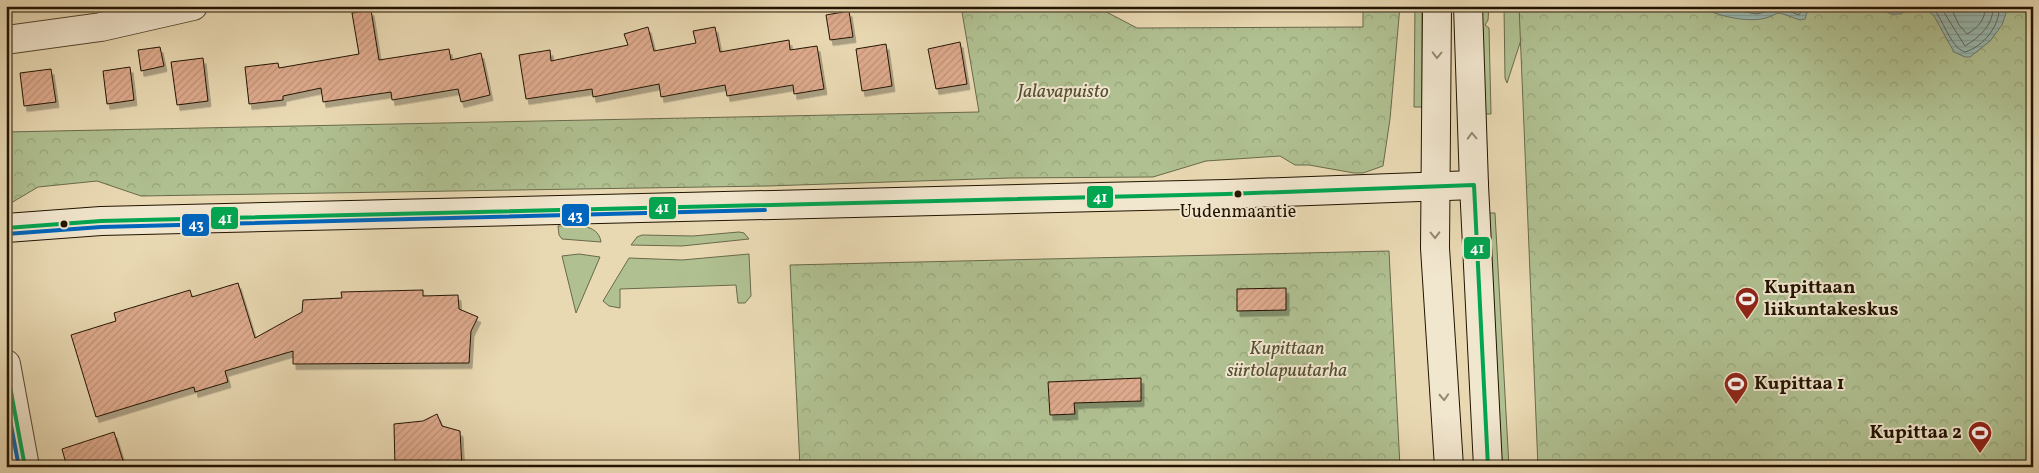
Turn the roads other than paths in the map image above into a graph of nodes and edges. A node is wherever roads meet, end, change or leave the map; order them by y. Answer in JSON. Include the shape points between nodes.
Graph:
{"nodes":[{"id":1,"x":192,"y":6,"type":"edge"},
{"id":2,"x":1437,"y":6,"type":"edge"},
{"id":3,"x":1468,"y":6,"type":"edge"},
{"id":4,"x":6,"y":40,"type":"edge"},
{"id":5,"x":1474,"y":185,"type":"junction"},
{"id":6,"x":1434,"y":186,"type":"junction"},
{"id":7,"x":6,"y":228,"type":"edge"},
{"id":8,"x":6,"y":364,"type":"edge"},
{"id":9,"x":24,"y":467,"type":"edge"},
{"id":10,"x":1449,"y":467,"type":"edge"},
{"id":11,"x":1488,"y":467,"type":"edge"}],
"edges":[{"from":1,"to":4,"type":"street","via":[[101,27]]},
{"from":2,"to":6,"type":"street","one_way":true},
{"from":5,"to":3,"type":"street","one_way":true},
{"from":5,"to":6,"type":"street"},
{"from":5,"to":11,"type":"street"},
{"from":6,"to":7,"type":"street","via":[[1227,194],[120,220]]},
{"from":6,"to":10,"type":"street","one_way":true},
{"from":8,"to":9,"type":"street"}]}
